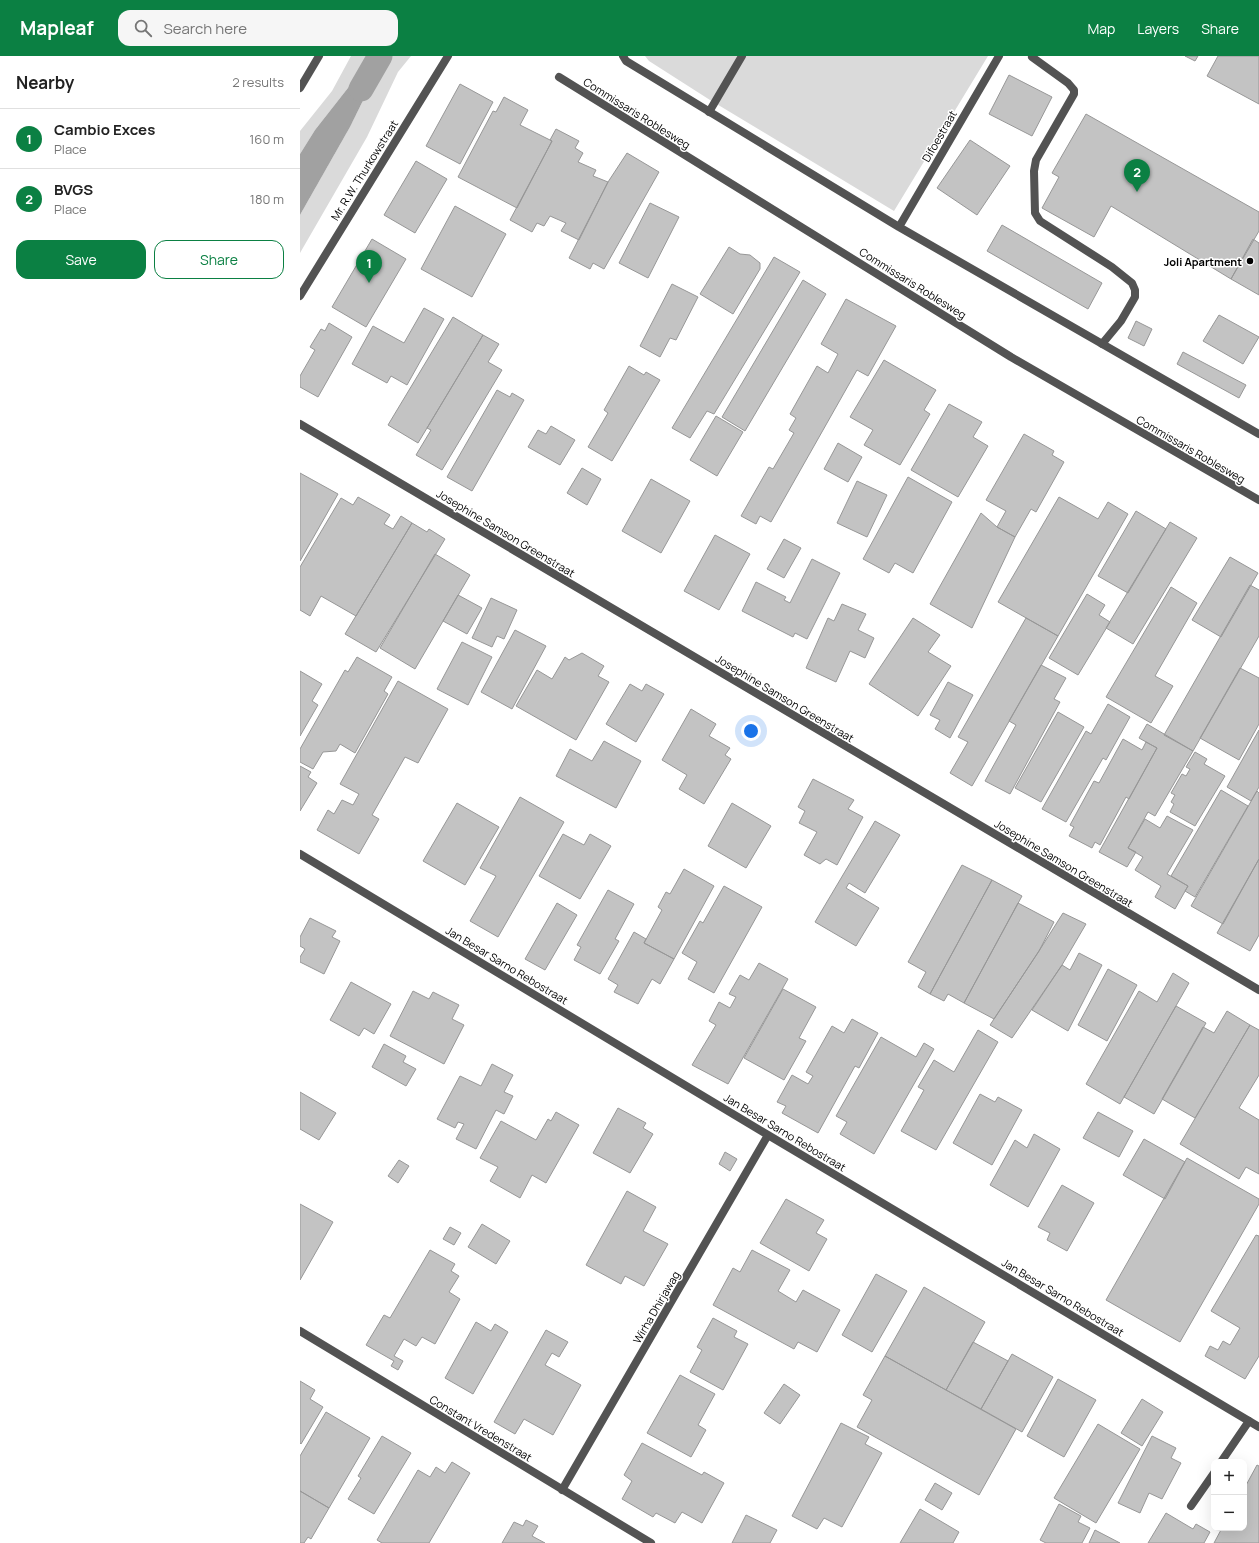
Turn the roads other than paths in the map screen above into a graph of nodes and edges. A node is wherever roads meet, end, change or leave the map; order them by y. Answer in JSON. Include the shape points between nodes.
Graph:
{"nodes":[{"id":1,"x":319,"y":56,"type":"edge"},
{"id":2,"x":448,"y":56,"type":"edge"},
{"id":3,"x":623,"y":56,"type":"edge"},
{"id":4,"x":742,"y":56,"type":"edge"},
{"id":5,"x":999,"y":56,"type":"edge"},
{"id":6,"x":1032,"y":57,"type":"dead end"},
{"id":7,"x":559,"y":77,"type":"dead end"},
{"id":8,"x":300,"y":88,"type":"edge"},
{"id":9,"x":709,"y":112,"type":"junction"},
{"id":10,"x":899,"y":227,"type":"junction"},
{"id":11,"x":300,"y":296,"type":"edge"},
{"id":12,"x":1102,"y":344,"type":"junction"},
{"id":13,"x":300,"y":424,"type":"edge"},
{"id":14,"x":1259,"y":434,"type":"edge"},
{"id":15,"x":1259,"y":500,"type":"edge"},
{"id":16,"x":300,"y":854,"type":"edge"},
{"id":17,"x":1259,"y":990,"type":"edge"},
{"id":18,"x":768,"y":1135,"type":"junction"},
{"id":19,"x":300,"y":1331,"type":"edge"},
{"id":20,"x":1250,"y":1421,"type":"junction"},
{"id":21,"x":1259,"y":1427,"type":"edge"},
{"id":22,"x":1223,"y":1459,"type":"edge"},
{"id":23,"x":1211,"y":1478,"type":"edge"},
{"id":24,"x":562,"y":1490,"type":"junction"},
{"id":25,"x":1192,"y":1506,"type":"dead end"},
{"id":26,"x":651,"y":1543,"type":"edge"}],
"edges":[{"from":1,"to":8,"type":"street"},
{"from":2,"to":11,"type":"street","name":"Mr. R.W. Thurkowstraat"},
{"from":3,"to":9,"type":"street","via":[[626,61]]},
{"from":4,"to":9,"type":"street"},
{"from":5,"to":10,"type":"street","name":"Difoestraat"},
{"from":6,"to":12,"type":"street","via":[[1074,90],[1036,160],[1035,213],[1040,221],[1112,267],[1132,283],[1135,290],[1135,297],[1121,321]]},
{"from":7,"to":15,"type":"street","name":"Commissaris Roblesweg","via":[[1011,357]]},
{"from":9,"to":10,"type":"street"},
{"from":10,"to":12,"type":"street"},
{"from":12,"to":14,"type":"street"},
{"from":13,"to":17,"type":"street","name":"Josephine Samson Greenstraat"},
{"from":16,"to":18,"type":"street","name":"Jan Besar Sarno Rebostraat"},
{"from":18,"to":20,"type":"street","name":"Jan Besar Sarno Rebostraat"},
{"from":18,"to":24,"type":"street","name":"Wirha Dhirjawag"},
{"from":19,"to":24,"type":"street","name":"Constant Vredenstraat"},
{"from":20,"to":21,"type":"street","name":"Jan Besar Sarno Rebostraat"},
{"from":20,"to":22,"type":"street"},
{"from":23,"to":25,"type":"street"},
{"from":24,"to":26,"type":"street","name":"Constant Vredenstraat"}]}
